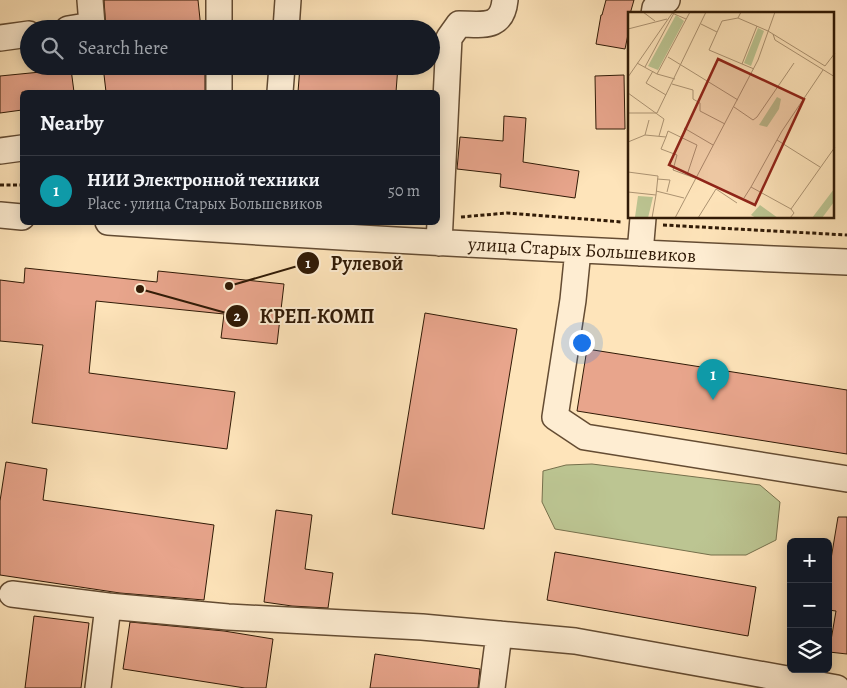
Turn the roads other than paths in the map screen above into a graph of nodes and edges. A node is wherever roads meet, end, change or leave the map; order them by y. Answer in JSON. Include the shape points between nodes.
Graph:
{"nodes":[{"id":1,"x":90,"y":0,"type":"edge"},
{"id":2,"x":219,"y":0,"type":"edge"},
{"id":3,"x":288,"y":0,"type":"edge"},
{"id":4,"x":505,"y":0,"type":"edge"},
{"id":5,"x":667,"y":0,"type":"edge"},
{"id":6,"x":654,"y":12,"type":"edge"},
{"id":7,"x":92,"y":20,"type":"edge"},
{"id":8,"x":219,"y":20,"type":"edge"},
{"id":9,"x":287,"y":20,"type":"edge"},
{"id":10,"x":20,"y":35,"type":"edge"},
{"id":11,"x":0,"y":38,"type":"edge"},
{"id":12,"x":219,"y":75,"type":"edge"},
{"id":13,"x":281,"y":75,"type":"edge"},
{"id":14,"x":219,"y":90,"type":"edge"},
{"id":15,"x":280,"y":90,"type":"edge"},
{"id":16,"x":20,"y":148,"type":"edge"},
{"id":17,"x":0,"y":151,"type":"edge"},
{"id":18,"x":0,"y":215,"type":"edge"},
{"id":19,"x":20,"y":217,"type":"edge"},
{"id":20,"x":643,"y":219,"type":"edge"},
{"id":21,"x":440,"y":220,"type":"edge"},
{"id":22,"x":188,"y":225,"type":"edge"},
{"id":23,"x":440,"y":225,"type":"edge"},
{"id":24,"x":267,"y":228,"type":"edge"},
{"id":25,"x":439,"y":243,"type":"junction"},
{"id":26,"x":578,"y":250,"type":"junction"},
{"id":27,"x":640,"y":253,"type":"junction"},
{"id":28,"x":847,"y":262,"type":"edge"},
{"id":29,"x":847,"y":479,"type":"edge"},
{"id":30,"x":12,"y":594,"type":"dead end"},
{"id":31,"x":108,"y":606,"type":"junction"},
{"id":32,"x":499,"y":634,"type":"junction"},
{"id":33,"x":98,"y":688,"type":"edge"},
{"id":34,"x":492,"y":688,"type":"edge"},
{"id":35,"x":837,"y":688,"type":"edge"}],
"edges":[{"from":1,"to":7,"type":"street"},
{"from":2,"to":8,"type":"street"},
{"from":3,"to":9,"type":"street"},
{"from":4,"to":21,"type":"street","via":[[501,16],[492,24],[458,24],[448,38]]},
{"from":5,"to":6,"type":"street"},
{"from":10,"to":11,"type":"street"},
{"from":12,"to":14,"type":"street"},
{"from":13,"to":15,"type":"street"},
{"from":16,"to":17,"type":"street"},
{"from":18,"to":19,"type":"street"},
{"from":20,"to":27,"type":"street"},
{"from":22,"to":24,"type":"street","name":"улица Старых Большевиков"},
{"from":23,"to":25,"type":"street"},
{"from":24,"to":25,"type":"street","name":"улица Старых Большевиков"},
{"from":25,"to":26,"type":"street","name":"улица Старых Большевиков"},
{"from":26,"to":27,"type":"street","name":"улица Старых Большевиков"},
{"from":26,"to":29,"type":"street","via":[[554,417],[585,438]]},
{"from":27,"to":28,"type":"street","name":"улица Старых Большевиков"},
{"from":30,"to":31,"type":"street"},
{"from":31,"to":32,"type":"street"},
{"from":31,"to":33,"type":"street"},
{"from":32,"to":34,"type":"street"},
{"from":32,"to":35,"type":"street","via":[[575,641]]}]}
